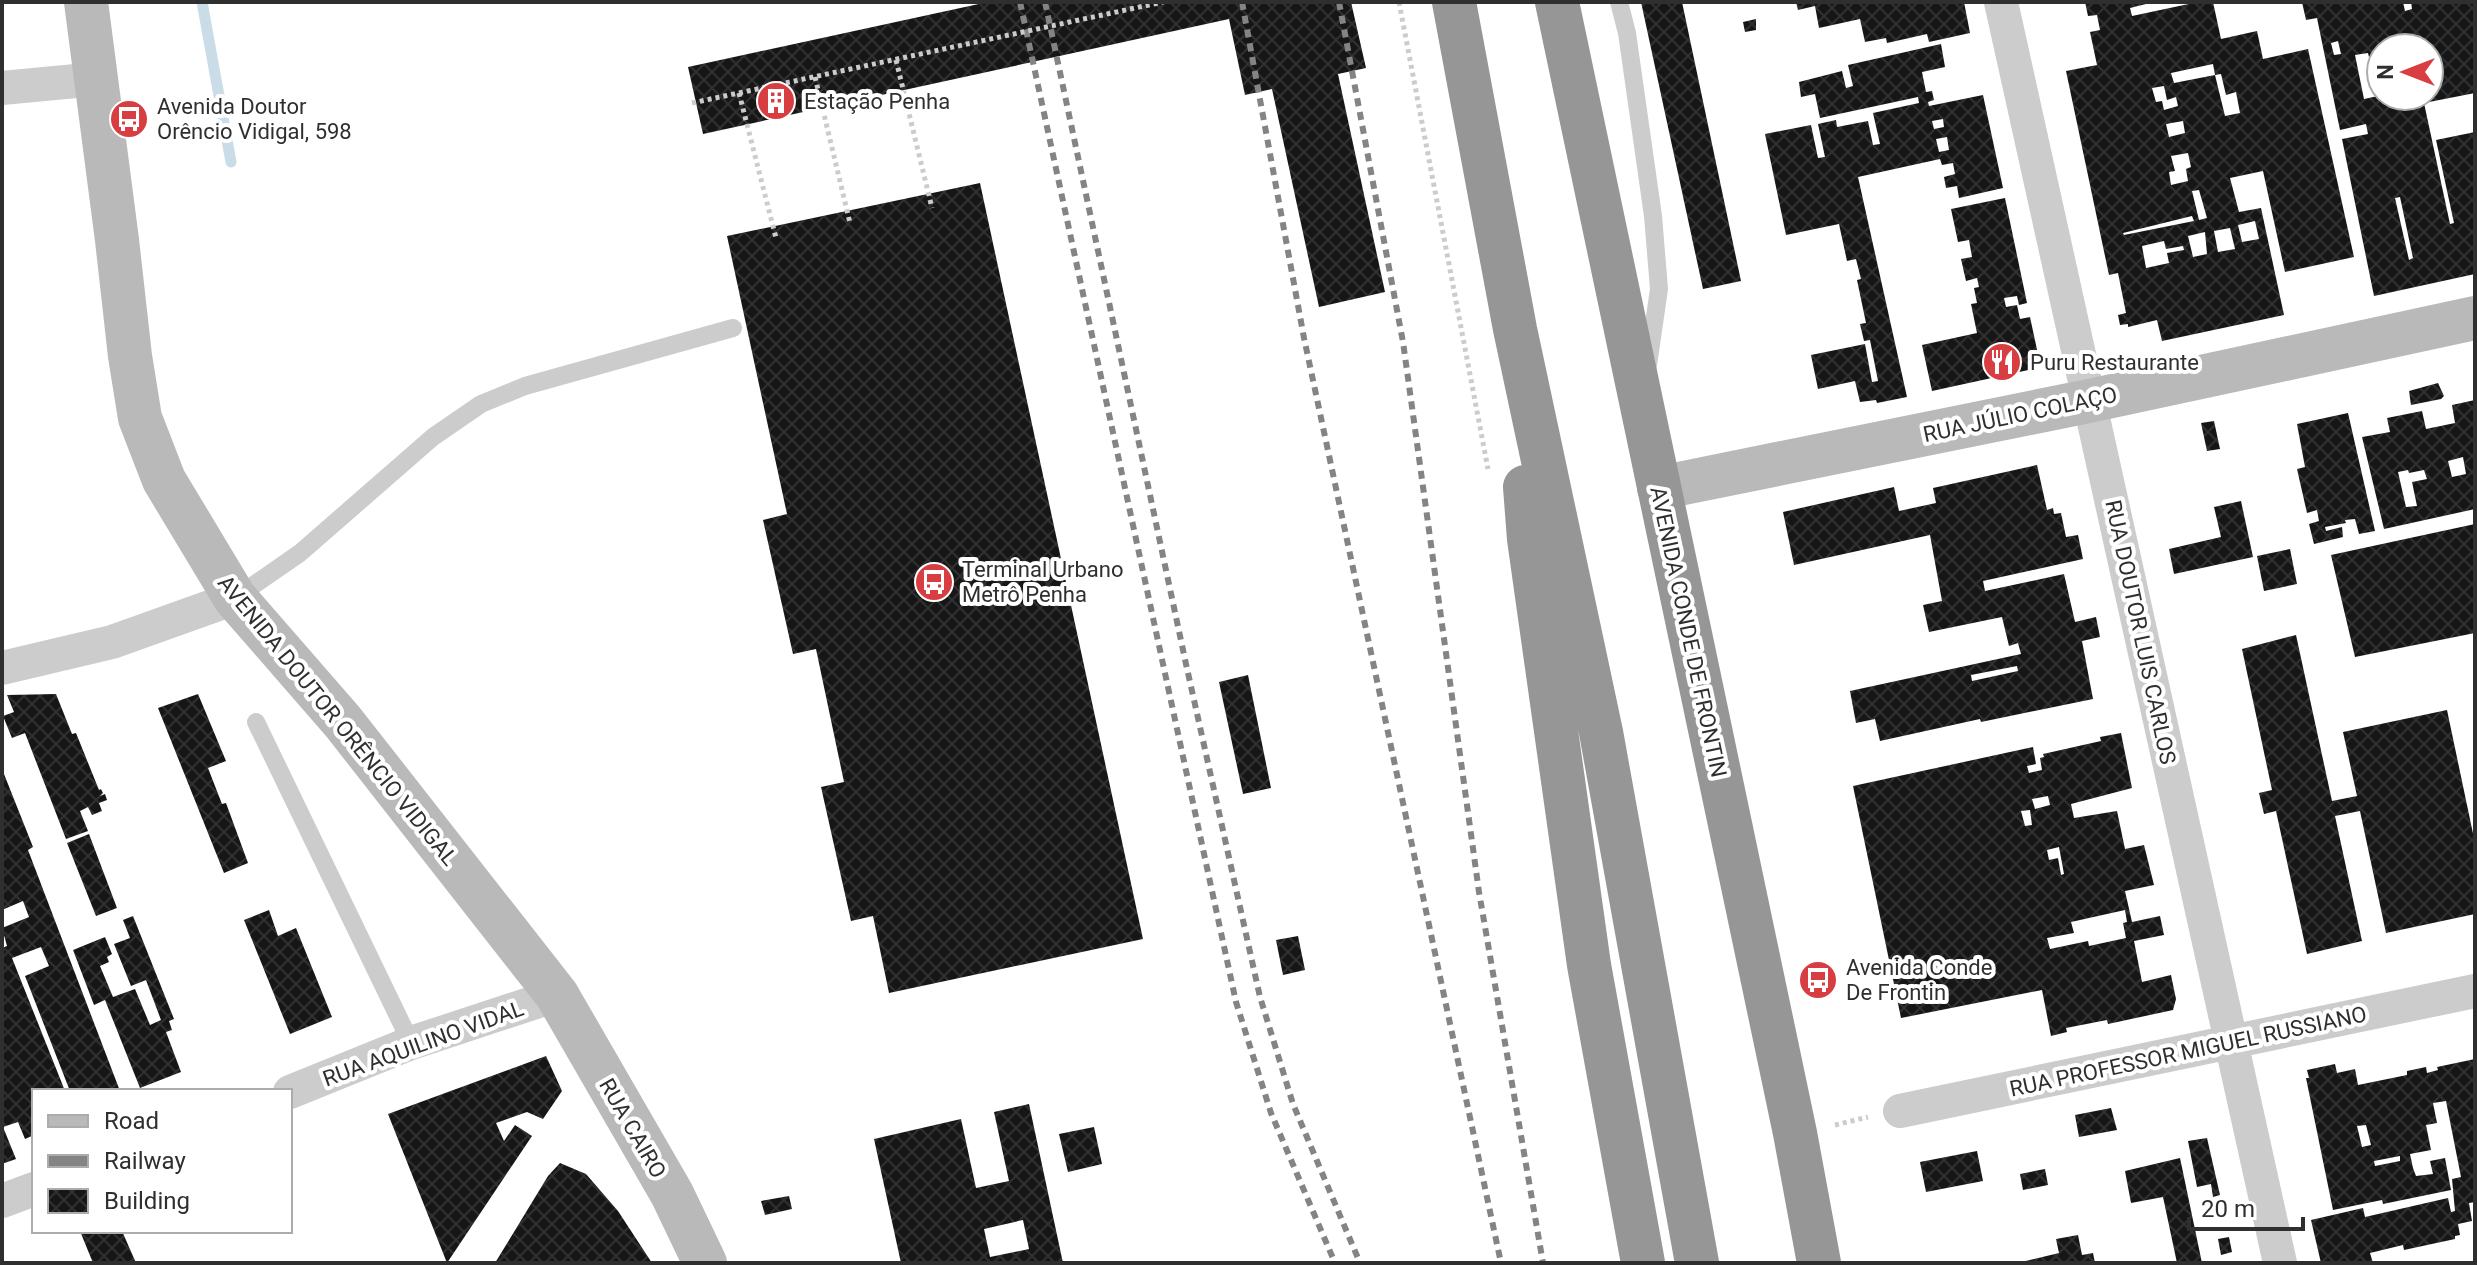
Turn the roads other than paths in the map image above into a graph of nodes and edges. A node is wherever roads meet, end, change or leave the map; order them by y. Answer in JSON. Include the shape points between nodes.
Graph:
{"nodes":[{"id":1,"x":86,"y":2,"type":"edge"},
{"id":2,"x":1454,"y":2,"type":"edge"},
{"id":3,"x":1557,"y":2,"type":"edge"},
{"id":4,"x":1619,"y":2,"type":"edge"},
{"id":5,"x":2001,"y":2,"type":"edge"},
{"id":6,"x":97,"y":79,"type":"junction"},
{"id":7,"x":2,"y":88,"type":"edge"},
{"id":8,"x":2475,"y":318,"type":"edge"},
{"id":9,"x":733,"y":328,"type":"dead end"},
{"id":10,"x":1515,"y":329,"type":"junction"},
{"id":11,"x":2089,"y":401,"type":"junction"},
{"id":12,"x":1643,"y":404,"type":"junction"},
{"id":13,"x":1659,"y":488,"type":"junction"},
{"id":14,"x":235,"y":598,"type":"junction"},
{"id":15,"x":2,"y":668,"type":"edge"},
{"id":16,"x":256,"y":722,"type":"dead end"},
{"id":17,"x":2475,"y":991,"type":"edge"},
{"id":18,"x":557,"y":995,"type":"junction"},
{"id":19,"x":2231,"y":1042,"type":"junction"},
{"id":20,"x":411,"y":1043,"type":"junction"},
{"id":21,"x":292,"y":1091,"type":"edge"},
{"id":22,"x":1900,"y":1111,"type":"road end"},
{"id":23,"x":32,"y":1190,"type":"edge"},
{"id":24,"x":2,"y":1201,"type":"edge"},
{"id":25,"x":705,"y":1263,"type":"edge"},
{"id":26,"x":1643,"y":1263,"type":"edge"},
{"id":27,"x":1697,"y":1263,"type":"edge"},
{"id":28,"x":1819,"y":1263,"type":"edge"},
{"id":29,"x":2280,"y":1263,"type":"edge"}],
"edges":[{"from":1,"to":6,"type":"street","name":"AVENIDA DOUTOR ORÊNCIO VIDIGAL"},
{"from":2,"to":10,"type":"highway"},
{"from":3,"to":12,"type":"highway","name":"AVENIDA CONDE DE FRONTIN"},
{"from":4,"to":12,"type":"lane","via":[[1651,201],[1659,289]]},
{"from":5,"to":11,"type":"street","name":"RUA DOUTOR LUIS CARLOS"},
{"from":6,"to":7,"type":"street"},
{"from":6,"to":14,"type":"street","name":"AVENIDA DOUTOR ORÊNCIO VIDIGAL","via":[[140,418],[164,480]]},
{"from":8,"to":11,"type":"street","name":"RUA JÚLIO COLAÇO"},
{"from":9,"to":14,"type":"lane","via":[[525,386],[481,404],[433,437],[300,553]]},
{"from":10,"to":26,"type":"highway","via":[[1529,539],[1589,965]]},
{"from":10,"to":27,"type":"highway","via":[[1601,732]]},
{"from":11,"to":13,"type":"street","name":"RUA JÚLIO COLAÇO"},
{"from":11,"to":19,"type":"street","name":"RUA DOUTOR LUIS CARLOS"},
{"from":12,"to":13,"type":"highway","name":"AVENIDA CONDE DE FRONTIN"},
{"from":13,"to":28,"type":"highway","name":"AVENIDA CONDE DE FRONTIN"},
{"from":14,"to":15,"type":"street","via":[[112,642]]},
{"from":14,"to":18,"type":"street","name":"AVENIDA DOUTOR ORÊNCIO VIDIGAL","via":[[343,722]]},
{"from":16,"to":20,"type":"lane"},
{"from":17,"to":19,"type":"street","name":"RUA PROFESSOR MIGUEL RUSSIANO"},
{"from":18,"to":20,"type":"street","name":"RUA AQUILINO VIDAL"},
{"from":18,"to":25,"type":"street","name":"RUA CAIRO","via":[[672,1194]]},
{"from":19,"to":22,"type":"street","name":"RUA PROFESSOR MIGUEL RUSSIANO"},
{"from":19,"to":29,"type":"street","name":"RUA DOUTOR LUIS CARLOS"},
{"from":20,"to":21,"type":"street","name":"RUA AQUILINO VIDAL"},
{"from":23,"to":24,"type":"street"}]}
